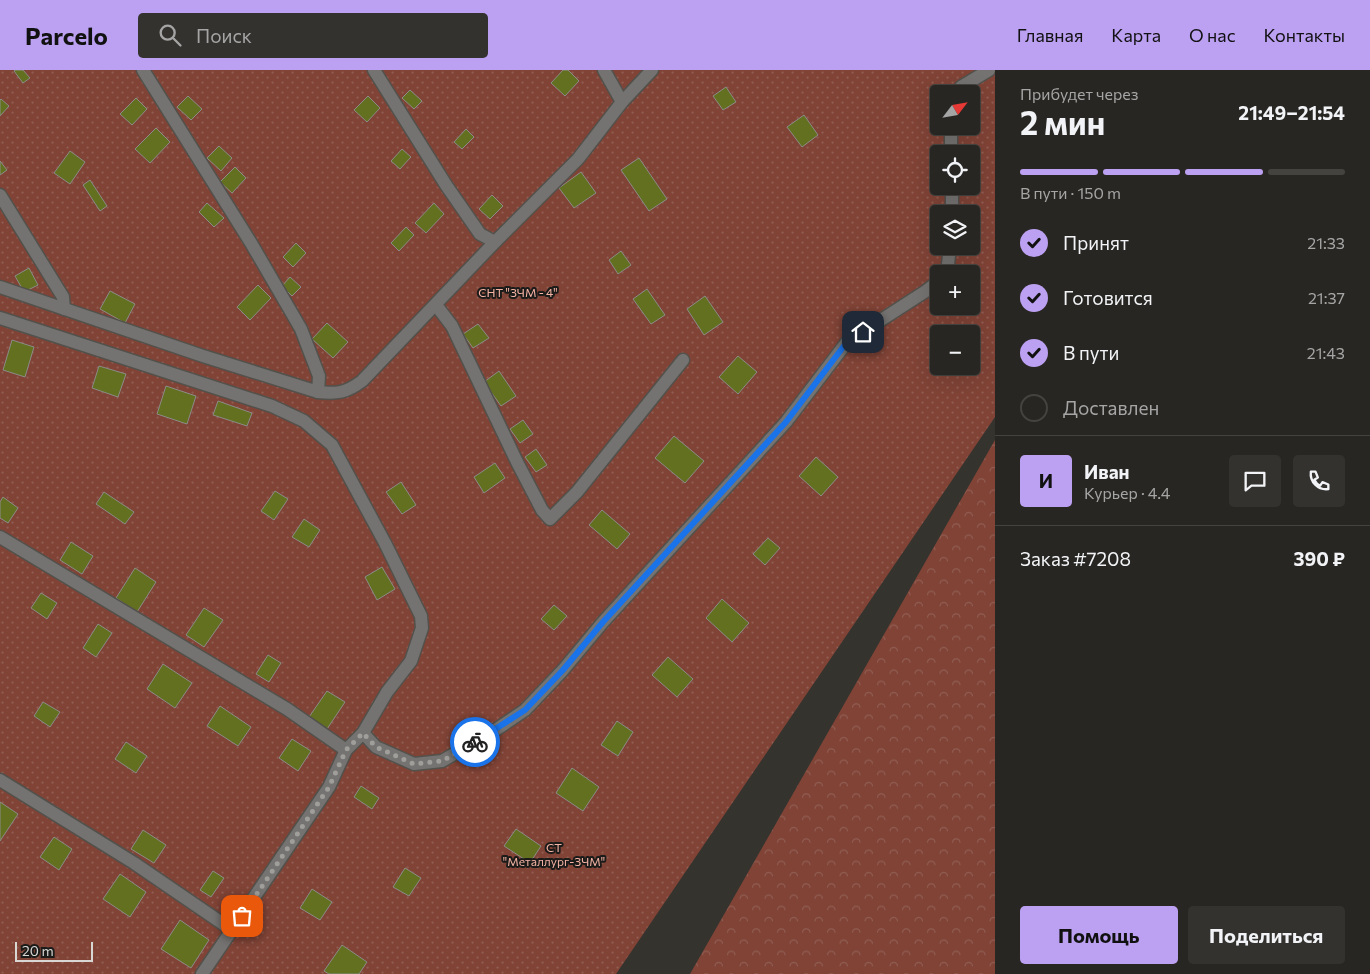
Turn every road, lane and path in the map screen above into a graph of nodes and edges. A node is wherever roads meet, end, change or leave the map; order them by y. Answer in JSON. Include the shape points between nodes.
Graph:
{"nodes":[{"id":1,"x":143,"y":70,"type":"edge"},
{"id":2,"x":374,"y":70,"type":"edge"},
{"id":3,"x":604,"y":70,"type":"edge"},
{"id":4,"x":652,"y":70,"type":"edge"},
{"id":5,"x":989,"y":70,"type":"edge"},
{"id":6,"x":964,"y":85,"type":"edge"},
{"id":7,"x":622,"y":102,"type":"junction"},
{"id":8,"x":0,"y":195,"type":"edge"},
{"id":9,"x":495,"y":242,"type":"junction"},
{"id":10,"x":0,"y":287,"type":"edge"},
{"id":11,"x":930,"y":288,"type":"edge"},
{"id":12,"x":436,"y":305,"type":"junction"},
{"id":13,"x":64,"y":309,"type":"junction"},
{"id":14,"x":0,"y":318,"type":"edge"},
{"id":15,"x":683,"y":360,"type":"dead end"},
{"id":16,"x":318,"y":392,"type":"junction"},
{"id":17,"x":0,"y":536,"type":"edge"},
{"id":18,"x":363,"y":733,"type":"junction"},
{"id":19,"x":346,"y":750,"type":"junction"},
{"id":20,"x":0,"y":780,"type":"edge"},
{"id":21,"x":232,"y":930,"type":"junction"},
{"id":22,"x":202,"y":974,"type":"edge"}],
"edges":[{"from":1,"to":16,"type":"lane","via":[[301,329],[319,376]]},
{"from":2,"to":9,"type":"lane","via":[[446,186],[480,234]]},
{"from":3,"to":7,"type":"lane"},
{"from":4,"to":7,"type":"lane"},
{"from":5,"to":6,"type":"lane"},
{"from":7,"to":9,"type":"lane","via":[[578,159]]},
{"from":8,"to":13,"type":"lane","via":[[63,297]]},
{"from":9,"to":12,"type":"lane"},
{"from":10,"to":13,"type":"lane"},
{"from":11,"to":18,"type":"lane","via":[[847,342],[786,422],[525,710],[442,761],[414,764],[376,747]]},
{"from":12,"to":15,"type":"lane","via":[[452,326],[517,462],[550,519],[577,492]]},
{"from":12,"to":16,"type":"lane","via":[[350,390],[334,394]]},
{"from":13,"to":16,"type":"lane"},
{"from":14,"to":18,"type":"lane","via":[[272,406],[304,421],[332,444],[421,616],[422,628],[411,661],[386,692]]},
{"from":17,"to":19,"type":"lane","via":[[287,709]]},
{"from":18,"to":19,"type":"lane"},
{"from":19,"to":21,"type":"lane","via":[[329,787]]},
{"from":20,"to":21,"type":"lane"},
{"from":21,"to":22,"type":"lane"}]}
